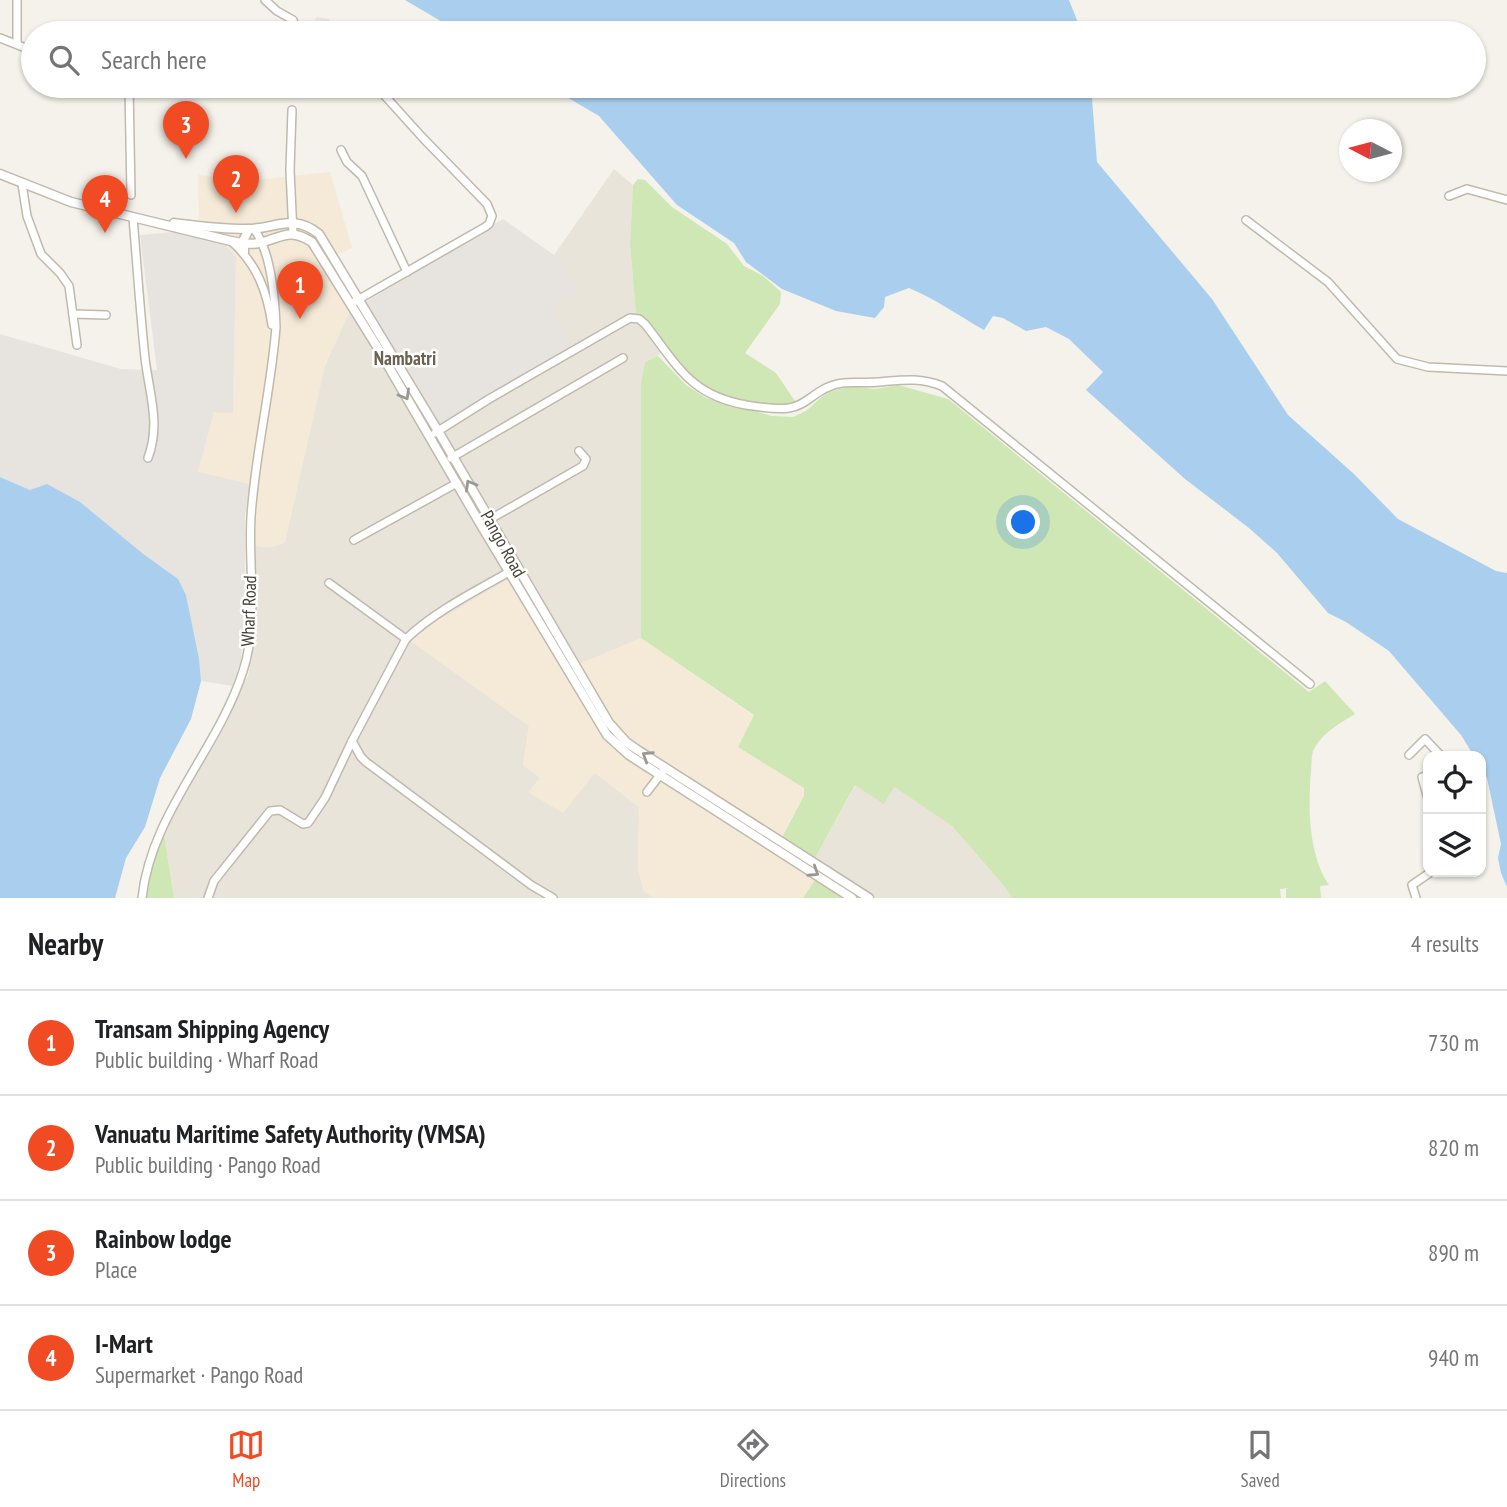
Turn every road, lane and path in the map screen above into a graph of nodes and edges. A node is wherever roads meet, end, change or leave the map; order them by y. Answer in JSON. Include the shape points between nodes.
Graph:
{"nodes":[{"id":1,"x":17,"y":0,"type":"edge"},
{"id":2,"x":265,"y":0,"type":"edge"},
{"id":3,"x":293,"y":21,"type":"edge"},
{"id":4,"x":0,"y":38,"type":"edge"},
{"id":5,"x":17,"y":44,"type":"junction"},
{"id":6,"x":21,"y":46,"type":"edge"},
{"id":7,"x":127,"y":98,"type":"edge"},
{"id":8,"x":387,"y":98,"type":"edge"},
{"id":9,"x":292,"y":110,"type":"dead end"},
{"id":10,"x":341,"y":150,"type":"dead end"},
{"id":11,"x":0,"y":174,"type":"edge"},
{"id":12,"x":22,"y":184,"type":"junction"},
{"id":13,"x":131,"y":195,"type":"dead end"},
{"id":14,"x":1449,"y":196,"type":"dead end"},
{"id":15,"x":1507,"y":200,"type":"edge"},
{"id":16,"x":133,"y":218,"type":"junction"},
{"id":17,"x":1246,"y":220,"type":"dead end"},
{"id":18,"x":293,"y":222,"type":"junction"},
{"id":19,"x":160,"y":223,"type":"junction"},
{"id":20,"x":251,"y":229,"type":"junction"},
{"id":21,"x":293,"y":234,"type":"junction"},
{"id":22,"x":262,"y":242,"type":"junction"},
{"id":23,"x":243,"y":248,"type":"junction"},
{"id":24,"x":407,"y":272,"type":"junction"},
{"id":25,"x":354,"y":302,"type":"junction"},
{"id":26,"x":74,"y":314,"type":"junction"},
{"id":27,"x":106,"y":315,"type":"dead end"},
{"id":28,"x":275,"y":343,"type":"junction"},
{"id":29,"x":77,"y":345,"type":"dead end"},
{"id":30,"x":623,"y":358,"type":"dead end"},
{"id":31,"x":1507,"y":371,"type":"edge"},
{"id":32,"x":438,"y":431,"type":"junction"},
{"id":33,"x":429,"y":437,"type":"junction"},
{"id":34,"x":579,"y":451,"type":"dead end"},
{"id":35,"x":453,"y":456,"type":"junction"},
{"id":36,"x":148,"y":458,"type":"dead end"},
{"id":37,"x":444,"y":463,"type":"junction"},
{"id":38,"x":457,"y":483,"type":"junction"},
{"id":39,"x":490,"y":519,"type":"junction"},
{"id":40,"x":481,"y":525,"type":"junction"},
{"id":41,"x":354,"y":540,"type":"dead end"},
{"id":42,"x":513,"y":570,"type":"junction"},
{"id":43,"x":329,"y":583,"type":"dead end"},
{"id":44,"x":406,"y":639,"type":"junction"},
{"id":45,"x":1310,"y":684,"type":"dead end"},
{"id":46,"x":352,"y":741,"type":"junction"},
{"id":47,"x":1436,"y":751,"type":"edge"},
{"id":48,"x":1409,"y":754,"type":"dead end"},
{"id":49,"x":663,"y":771,"type":"junction"},
{"id":50,"x":647,"y":792,"type":"dead end"},
{"id":51,"x":1424,"y":877,"type":"edge"},
{"id":52,"x":142,"y":898,"type":"edge"},
{"id":53,"x":208,"y":898,"type":"edge"},
{"id":54,"x":553,"y":898,"type":"edge"},
{"id":55,"x":852,"y":898,"type":"edge"},
{"id":56,"x":869,"y":898,"type":"edge"},
{"id":57,"x":1416,"y":898,"type":"edge"}],
"edges":[{"from":1,"to":5,"type":"street"},
{"from":2,"to":3,"type":"street"},
{"from":4,"to":5,"type":"street"},
{"from":5,"to":6,"type":"street"},
{"from":7,"to":13,"type":"street"},
{"from":8,"to":24,"type":"street","via":[[491,210],[491,221],[485,227]]},
{"from":9,"to":18,"type":"street"},
{"from":10,"to":24,"type":"street","via":[[362,176]]},
{"from":11,"to":12,"type":"street"},
{"from":12,"to":16,"type":"street"},
{"from":12,"to":26,"type":"street","via":[[27,216],[41,254],[69,286]]},
{"from":14,"to":15,"type":"street","via":[[1467,189]]},
{"from":16,"to":19,"type":"street"},
{"from":16,"to":36,"type":"street","via":[[155,426]]},
{"from":17,"to":31,"type":"street","via":[[1328,282],[1397,359],[1428,367]]},
{"from":18,"to":20,"type":"street"},
{"from":18,"to":21,"type":"street"},
{"from":18,"to":25,"type":"street","name":"Pango Road","via":[[319,234]]},
{"from":19,"to":20,"type":"street"},
{"from":19,"to":23,"type":"street"},
{"from":20,"to":22,"type":"street","name":"Wharf Road"},
{"from":20,"to":23,"type":"street"},
{"from":21,"to":22,"type":"street"},
{"from":21,"to":25,"type":"street","name":"Pango Road","via":[[312,242]]},
{"from":22,"to":23,"type":"street"},
{"from":22,"to":28,"type":"street","name":"Wharf Road","via":[[275,305]]},
{"from":23,"to":28,"type":"street","name":"Wharf Road","via":[[257,270],[270,308]]},
{"from":24,"to":25,"type":"street"},
{"from":25,"to":32,"type":"street","name":"Pango Road"},
{"from":25,"to":33,"type":"street","name":"Pango Road","one_way":true},
{"from":26,"to":27,"type":"street"},
{"from":26,"to":29,"type":"street"},
{"from":28,"to":52,"type":"street","name":"Wharf Road","via":[[252,506],[251,630],[244,669],[228,712],[157,839]]},
{"from":30,"to":35,"type":"street"},
{"from":32,"to":33,"type":"street"},
{"from":32,"to":35,"type":"street","name":"Pango Road"},
{"from":32,"to":45,"type":"street","via":[[630,318],[645,324],[690,382],[729,402],[788,408],[849,381],[928,380],[942,386]]},
{"from":33,"to":37,"type":"street","name":"Pango Road"},
{"from":34,"to":39,"type":"street","via":[[586,459],[583,466]]},
{"from":35,"to":37,"type":"street"},
{"from":39,"to":35,"type":"street","name":"Pango Road","one_way":true},
{"from":37,"to":38,"type":"street","name":"Pango Road"},
{"from":38,"to":40,"type":"street","name":"Pango Road"},
{"from":38,"to":41,"type":"street"},
{"from":39,"to":40,"type":"street"},
{"from":39,"to":42,"type":"street","name":"Pango Road"},
{"from":40,"to":42,"type":"street","name":"Pango Road"},
{"from":42,"to":44,"type":"street"},
{"from":42,"to":49,"type":"street","name":"Pango Road","via":[[607,735],[629,755]]},
{"from":43,"to":44,"type":"street"},
{"from":44,"to":46,"type":"street"},
{"from":46,"to":53,"type":"street","via":[[308,823],[279,810],[270,811],[214,881]]},
{"from":46,"to":54,"type":"street","via":[[366,762]]},
{"from":47,"to":48,"type":"street","via":[[1424,739]]},
{"from":49,"to":50,"type":"street"},
{"from":49,"to":55,"type":"street","name":"Pango Road","one_way":true},
{"from":49,"to":56,"type":"street","name":"Pango Road"},
{"from":51,"to":57,"type":"street","via":[[1412,885]]}]}
